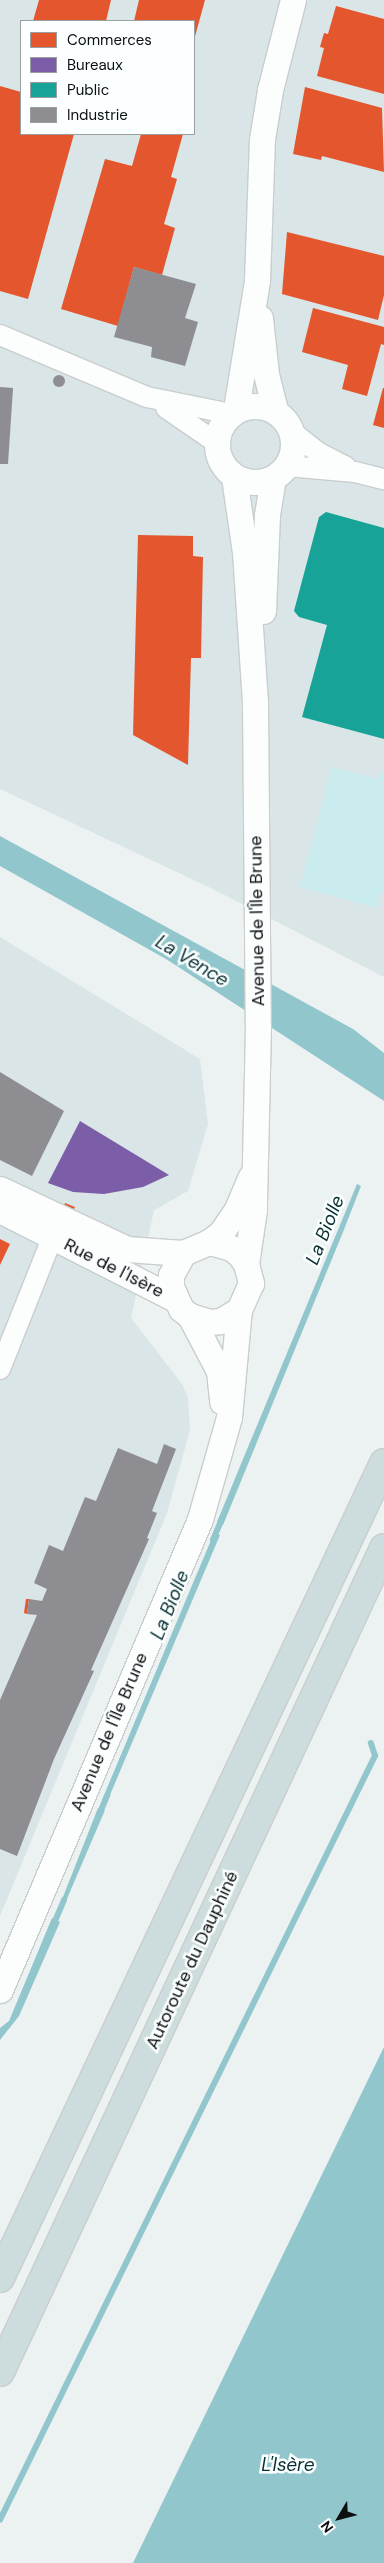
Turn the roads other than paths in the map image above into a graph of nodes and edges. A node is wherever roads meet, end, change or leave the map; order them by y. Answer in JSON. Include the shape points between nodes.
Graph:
{"nodes":[{"id":1,"x":293,"y":0,"type":"edge"},
{"id":2,"x":258,"y":281,"type":"junction"},
{"id":3,"x":0,"y":336,"type":"edge"},
{"id":4,"x":147,"y":397,"type":"junction"},
{"id":5,"x":234,"y":411,"type":"junction"},
{"id":6,"x":275,"y":411,"type":"junction"},
{"id":7,"x":292,"y":432,"type":"junction"},
{"id":8,"x":217,"y":443,"type":"junction"},
{"id":9,"x":280,"y":472,"type":"junction"},
{"id":10,"x":355,"y":472,"type":"junction"},
{"id":11,"x":234,"y":476,"type":"junction"},
{"id":12,"x":384,"y":479,"type":"edge"},
{"id":13,"x":254,"y":673,"type":"junction"},
{"id":14,"x":254,"y":1168,"type":"junction"},
{"id":15,"x":0,"y":1189,"type":"edge"},
{"id":16,"x":0,"y":1210,"type":"edge"},
{"id":17,"x":57,"y":1228,"type":"junction"},
{"id":18,"x":209,"y":1242,"type":"junction"},
{"id":19,"x":183,"y":1253,"type":"junction"},
{"id":20,"x":246,"y":1264,"type":"junction"},
{"id":21,"x":182,"y":1308,"type":"junction"},
{"id":22,"x":239,"y":1310,"type":"junction"},
{"id":23,"x":0,"y":1369,"type":"edge"},
{"id":24,"x":222,"y":1444,"type":"junction"},
{"id":25,"x":384,"y":1463,"type":"edge"},
{"id":26,"x":384,"y":1548,"type":"edge"},
{"id":27,"x":0,"y":1990,"type":"edge"},
{"id":28,"x":0,"y":2278,"type":"edge"},
{"id":29,"x":0,"y":2372,"type":"edge"}],
"edges":[{"from":1,"to":2,"type":"street","via":[[270,90],[262,139]]},
{"from":2,"to":5,"type":"street"},
{"from":2,"to":6,"type":"street","via":[[262,346]]},
{"from":3,"to":4,"type":"street"},
{"from":4,"to":5,"type":"street","via":[[182,406]]},
{"from":4,"to":8,"type":"street"},
{"from":5,"to":6,"type":"street","via":[[253,405]]},
{"from":5,"to":8,"type":"street","via":[[220,428]]},
{"from":6,"to":7,"type":"street"},
{"from":7,"to":9,"type":"street","via":[[293,450]]},
{"from":7,"to":10,"type":"street","via":[[319,453]]},
{"from":8,"to":11,"type":"street","via":[[221,463]]},
{"from":9,"to":10,"type":"street"},
{"from":9,"to":11,"type":"street","via":[[253,483]]},
{"from":9,"to":13,"type":"street","name":"Avenue de l'Île Brune","via":[[267,514],[263,625]]},
{"from":10,"to":12,"type":"street"},
{"from":11,"to":13,"type":"street","name":"Avenue de l'Île Brune","via":[[245,552]]},
{"from":13,"to":14,"type":"street","name":"Avenue de l'Île Brune","via":[[258,966]]},
{"from":14,"to":18,"type":"street","name":"Avenue de l'Île Brune","via":[[237,1209],[221,1232]]},
{"from":14,"to":20,"type":"street","name":"Avenue de l'Île Brune","via":[[254,1210]]},
{"from":15,"to":17,"type":"street","name":"Rue de l'Isère"},
{"from":16,"to":17,"type":"street","name":"Rue de l'Isère"},
{"from":17,"to":19,"type":"street","name":"Rue de l'Isère","via":[[127,1249]]},
{"from":17,"to":21,"type":"street","name":"Rue de l'Isère"},
{"from":17,"to":23,"type":"street"},
{"from":18,"to":19,"type":"street"},
{"from":18,"to":20,"type":"street","via":[[230,1248]]},
{"from":19,"to":21,"type":"street","via":[[172,1275]]},
{"from":20,"to":22,"type":"street","via":[[251,1283]]},
{"from":21,"to":22,"type":"street","via":[[200,1321],[221,1321]]},
{"from":21,"to":24,"type":"street","name":"Avenue de l'Île Brune","via":[[219,1370]]},
{"from":22,"to":24,"type":"street","name":"Avenue de l'Île Brune","via":[[235,1376]]},
{"from":24,"to":27,"type":"street","name":"Avenue de l'Île Brune","via":[[200,1519]]},
{"from":25,"to":28,"type":"highway","name":"Autoroute du Dauphiné"},
{"from":26,"to":29,"type":"highway","name":"Autoroute du Dauphiné"}]}
